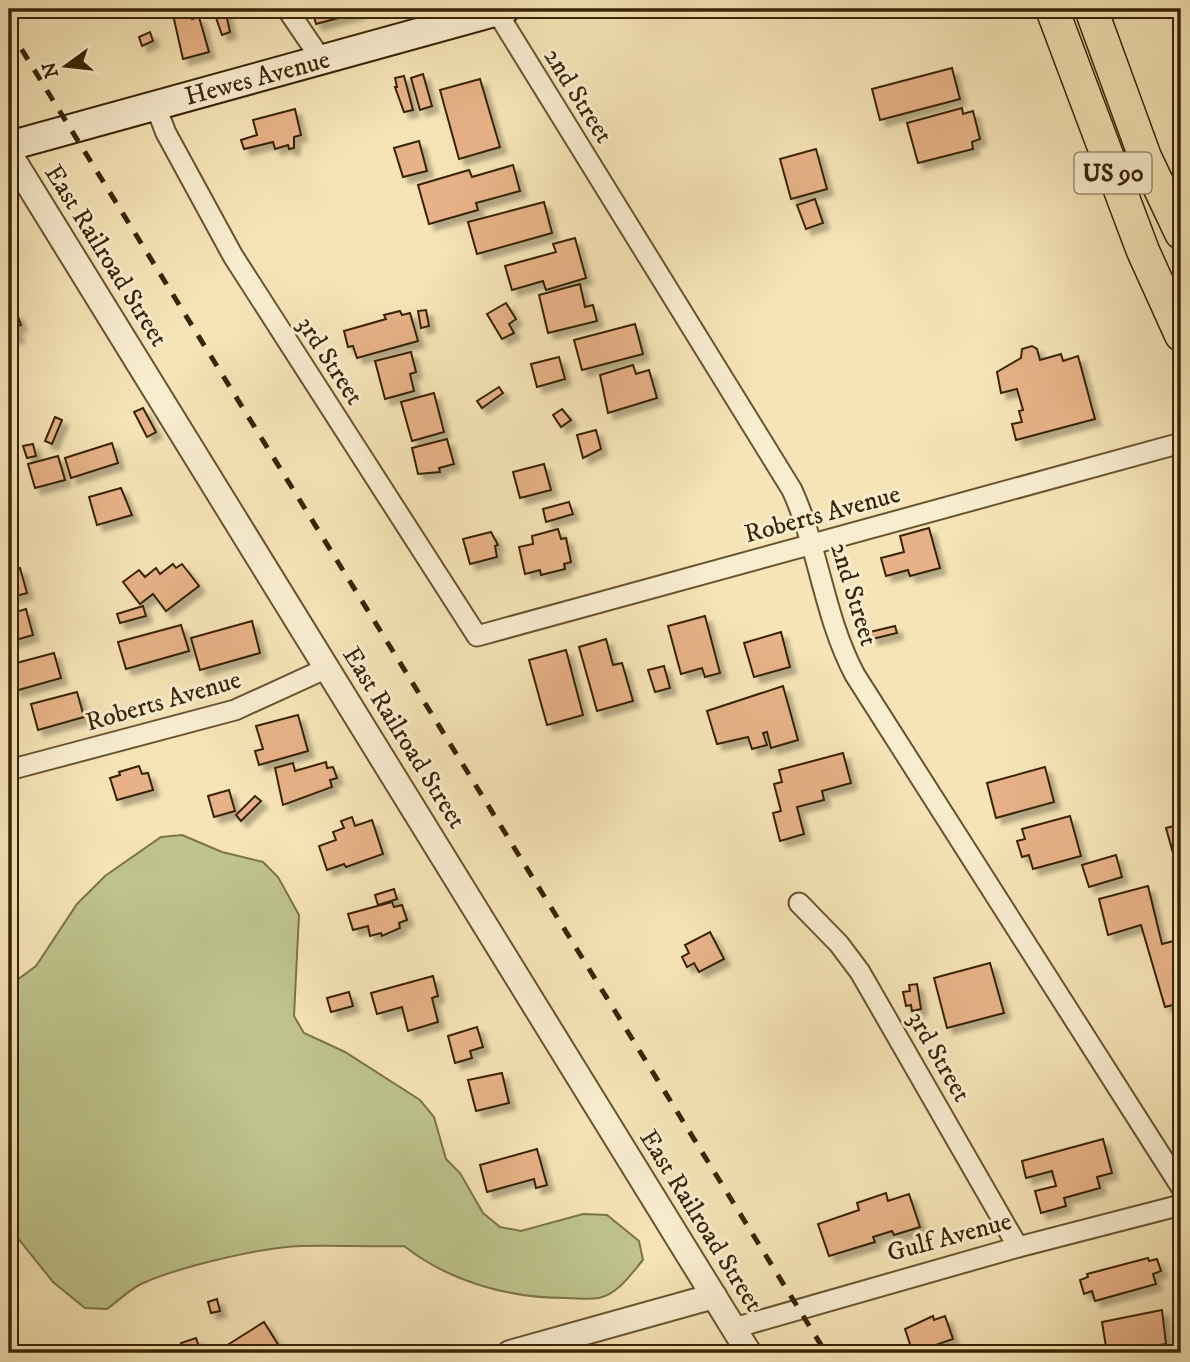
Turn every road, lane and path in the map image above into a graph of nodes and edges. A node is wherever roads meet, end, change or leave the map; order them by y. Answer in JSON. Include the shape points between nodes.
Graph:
{"nodes":[{"id":1,"x":287,"y":9,"type":"edge"},
{"id":2,"x":1052,"y":9,"type":"edge"},
{"id":3,"x":1091,"y":9,"type":"edge"},
{"id":4,"x":499,"y":10,"type":"edge"},
{"id":5,"x":321,"y":59,"type":"junction"},
{"id":6,"x":155,"y":105,"type":"junction"},
{"id":7,"x":9,"y":146,"type":"edge"},
{"id":8,"x":9,"y":153,"type":"edge"},
{"id":9,"x":1181,"y":233,"type":"edge"},
{"id":10,"x":1181,"y":335,"type":"edge"},
{"id":11,"x":1181,"y":443,"type":"edge"},
{"id":12,"x":811,"y":542,"type":"junction"},
{"id":13,"x":477,"y":636,"type":"joint"},
{"id":14,"x":327,"y":668,"type":"junction"},
{"id":15,"x":9,"y":770,"type":"edge"},
{"id":16,"x":799,"y":903,"type":"dead end"},
{"id":17,"x":1181,"y":1187,"type":"edge"},
{"id":18,"x":1181,"y":1205,"type":"edge"},
{"id":19,"x":1018,"y":1247,"type":"junction"},
{"id":20,"x":714,"y":1296,"type":"junction"},
{"id":21,"x":734,"y":1328,"type":"junction"},
{"id":22,"x":510,"y":1353,"type":"edge"},
{"id":23,"x":749,"y":1353,"type":"edge"}],
"edges":[{"from":1,"to":5,"type":"street"},
{"from":2,"to":10,"type":"main road","number":"US 90","via":[[1143,251]]},
{"from":3,"to":9,"type":"main road","number":"US 90","via":[[1145,157]]},
{"from":4,"to":5,"type":"main road","name":"Hewes Avenue"},
{"from":4,"to":12,"type":"street","name":"2nd Street","via":[[780,468],[802,511]]},
{"from":5,"to":6,"type":"main road","name":"Hewes Avenue"},
{"from":6,"to":7,"type":"main road","name":"Hewes Avenue"},
{"from":6,"to":13,"type":"street","name":"3rd Street","via":[[233,256]]},
{"from":8,"to":14,"type":"street","name":"East Railroad Street"},
{"from":11,"to":12,"type":"street","name":"Roberts Avenue"},
{"from":12,"to":13,"type":"street","name":"Roberts Avenue"},
{"from":12,"to":17,"type":"street","name":"2nd Street","via":[[836,632],[855,675]]},
{"from":14,"to":15,"type":"street","name":"Roberts Avenue","via":[[235,710]]},
{"from":14,"to":20,"type":"street","name":"East Railroad Street"},
{"from":16,"to":19,"type":"street","name":"3rd Street","via":[[860,972]]},
{"from":18,"to":19,"type":"street","name":"Gulf Avenue"},
{"from":19,"to":21,"type":"street","name":"Gulf Avenue"},
{"from":20,"to":21,"type":"street","name":"East Railroad Street"},
{"from":20,"to":22,"type":"street"},
{"from":21,"to":23,"type":"street","name":"East Railroad Street"}]}
